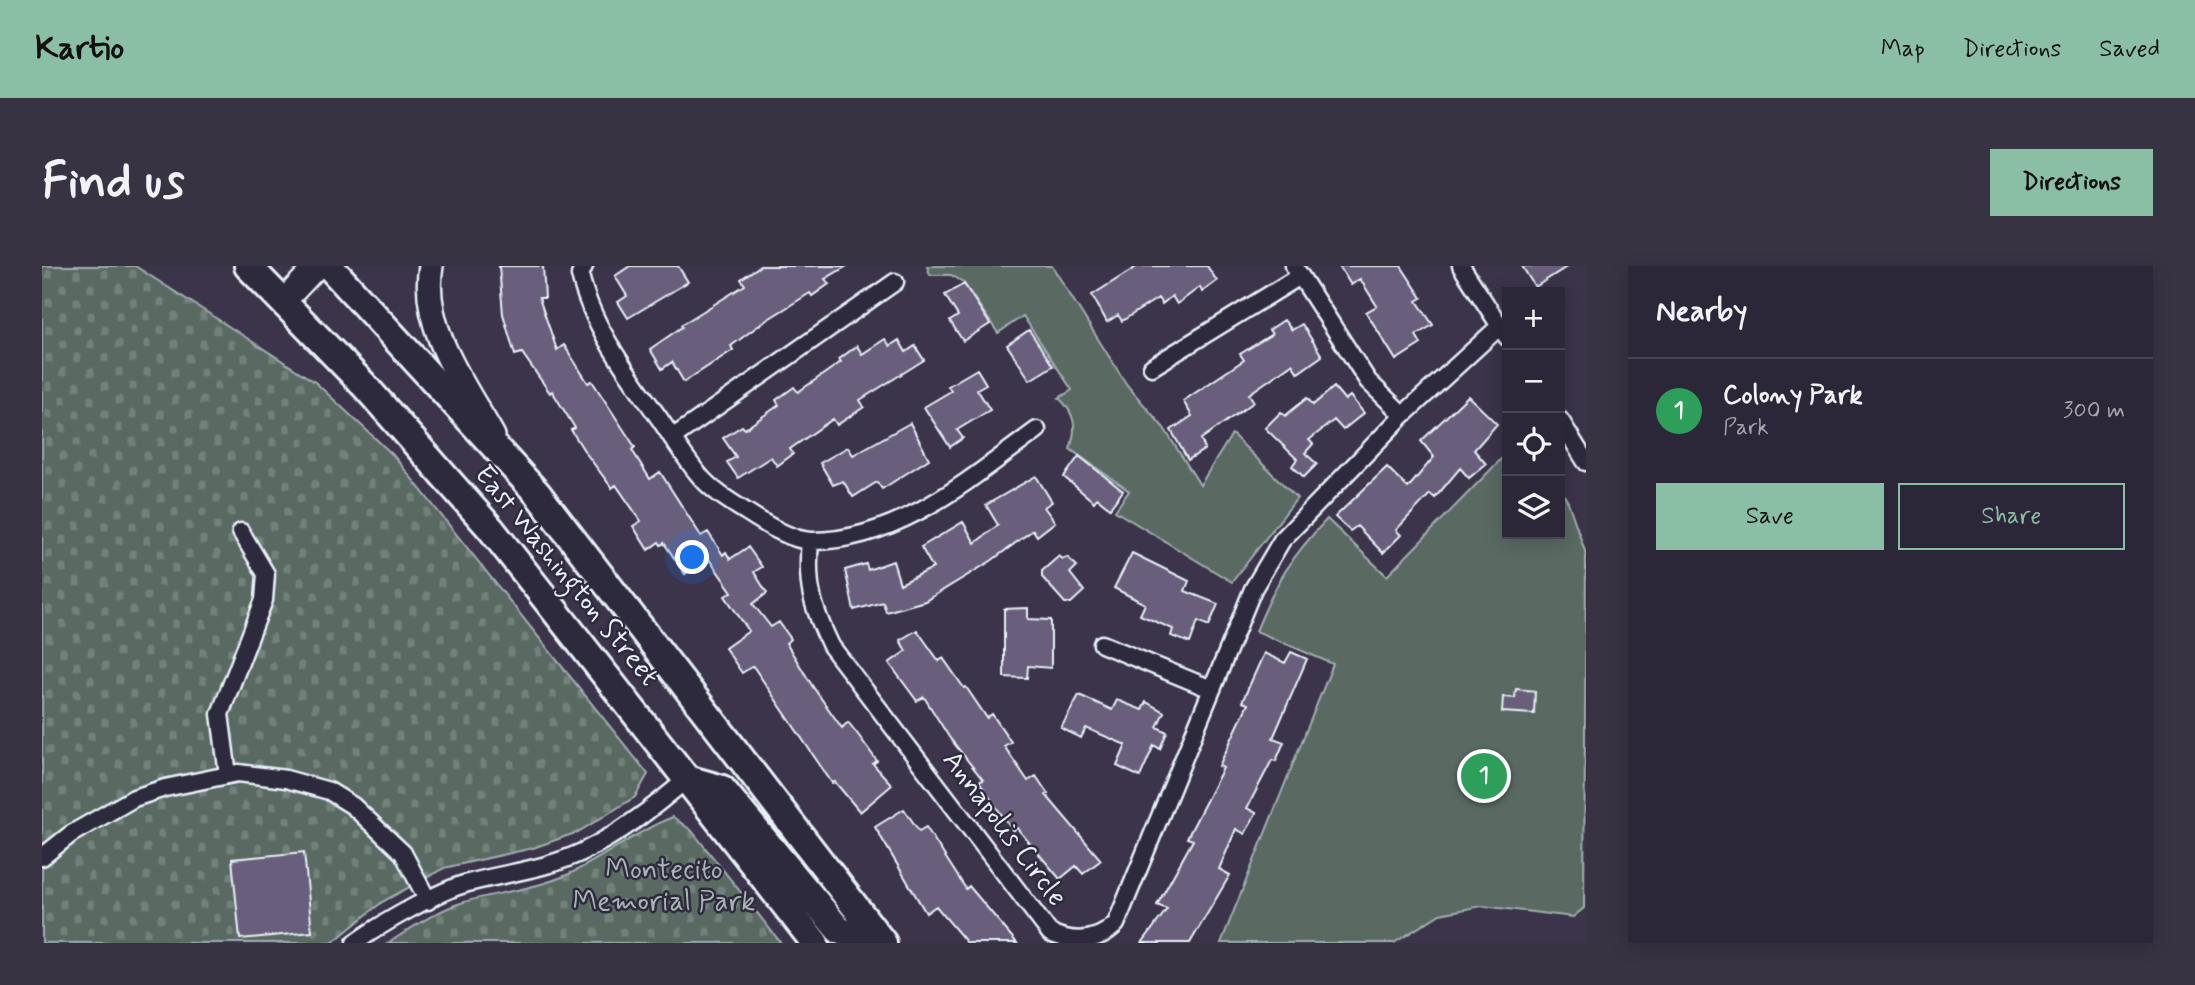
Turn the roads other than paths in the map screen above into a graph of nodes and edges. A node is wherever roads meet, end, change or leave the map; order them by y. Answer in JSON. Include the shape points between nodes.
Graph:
{"nodes":[{"id":1,"x":248,"y":266,"type":"edge"},
{"id":2,"x":317,"y":266,"type":"edge"},
{"id":3,"x":329,"y":266,"type":"edge"},
{"id":4,"x":431,"y":266,"type":"edge"},
{"id":5,"x":583,"y":266,"type":"edge"},
{"id":6,"x":1461,"y":266,"type":"edge"},
{"id":7,"x":1297,"y":271,"type":"edge"},
{"id":8,"x":895,"y":282,"type":"dead end"},
{"id":9,"x":283,"y":302,"type":"junction"},
{"id":10,"x":1502,"y":328,"type":"edge"},
{"id":11,"x":1502,"y":333,"type":"edge"},
{"id":12,"x":1152,"y":367,"type":"dead end"},
{"id":13,"x":1403,"y":415,"type":"junction"},
{"id":14,"x":1565,"y":428,"type":"edge"},
{"id":15,"x":1038,"y":430,"type":"dead end"},
{"id":16,"x":672,"y":438,"type":"junction"},
{"id":17,"x":501,"y":451,"type":"junction"},
{"id":18,"x":1586,"y":462,"type":"edge"},
{"id":19,"x":241,"y":532,"type":"dead end"},
{"id":20,"x":810,"y":541,"type":"junction"},
{"id":21,"x":1102,"y":644,"type":"dead end"},
{"id":22,"x":1211,"y":689,"type":"junction"},
{"id":23,"x":228,"y":775,"type":"junction"},
{"id":24,"x":687,"y":779,"type":"junction"},
{"id":25,"x":42,"y":857,"type":"edge"},
{"id":26,"x":428,"y":901,"type":"junction"},
{"id":27,"x":878,"y":937,"type":"edge"},
{"id":28,"x":355,"y":943,"type":"edge"},
{"id":29,"x":815,"y":943,"type":"edge"}],
"edges":[{"from":1,"to":9,"type":"main road","name":"East Washington Street"},
{"from":2,"to":9,"type":"main road"},
{"from":3,"to":17,"type":"main road","name":"East Washington Street"},
{"from":4,"to":17,"type":"main road","via":[[434,313],[449,361]]},
{"from":5,"to":16,"type":"street","via":[[580,275],[593,313]]},
{"from":6,"to":10,"type":"street"},
{"from":7,"to":12,"type":"street"},
{"from":7,"to":13,"type":"street","via":[[1368,381]]},
{"from":8,"to":16,"type":"street"},
{"from":9,"to":24,"type":"main road","name":"East Washington Street","via":[[364,385],[491,529]]},
{"from":11,"to":13,"type":"street","name":"Annapolis Circle"},
{"from":13,"to":22,"type":"street","name":"Annapolis Circle","via":[[1282,540],[1253,589]]},
{"from":14,"to":18,"type":"street"},
{"from":15,"to":20,"type":"street","via":[[893,525]]},
{"from":16,"to":20,"type":"street","via":[[700,477],[730,501],[759,520]]},
{"from":17,"to":27,"type":"main road","name":"East Washington Street"},
{"from":19,"to":23,"type":"street","via":[[266,574],[264,600],[220,714]]},
{"from":20,"to":22,"type":"street","name":"Annapolis Circle","via":[[810,596],[831,646],[1050,933],[1061,940],[1094,939],[1116,924]]},
{"from":21,"to":22,"type":"street"},
{"from":23,"to":25,"type":"street","via":[[134,798],[71,834]]},
{"from":23,"to":26,"type":"street","via":[[286,779],[330,791],[403,853]]},
{"from":24,"to":26,"type":"street","via":[[642,817],[581,853],[520,873],[466,883]]},
{"from":24,"to":27,"type":"main road","via":[[722,789],[839,930]]},
{"from":24,"to":29,"type":"main road","name":"East Washington Street"},
{"from":26,"to":28,"type":"street","via":[[374,928]]}]}
